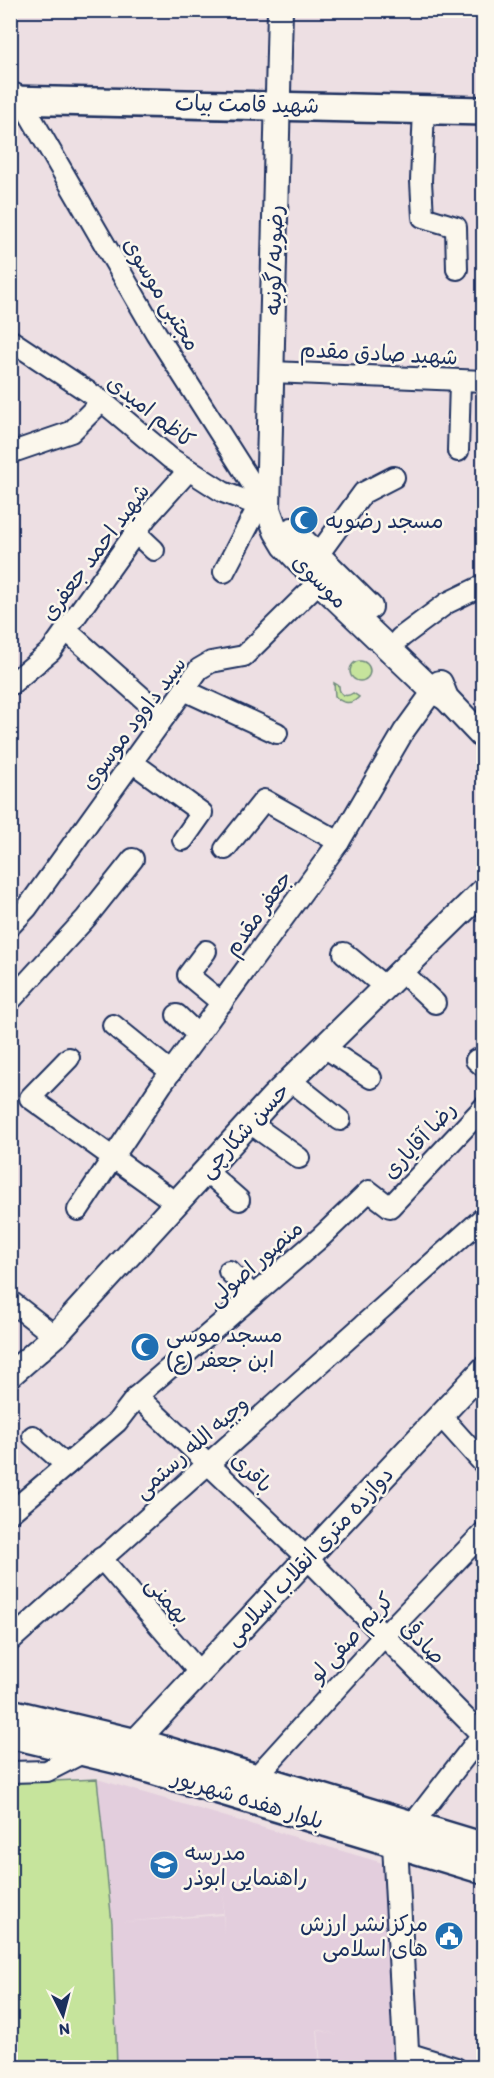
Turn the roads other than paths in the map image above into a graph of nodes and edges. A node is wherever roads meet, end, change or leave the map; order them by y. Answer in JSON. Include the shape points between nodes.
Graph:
{"nodes":[{"id":1,"x":280,"y":10,"type":"edge"},
{"id":2,"x":14,"y":96,"type":"edge"},
{"id":3,"x":278,"y":105,"type":"junction"},
{"id":4,"x":424,"y":109,"type":"junction"},
{"id":5,"x":483,"y":111,"type":"edge"},
{"id":6,"x":457,"y":269,"type":"dead end"},
{"id":7,"x":10,"y":340,"type":"edge"},
{"id":8,"x":272,"y":372,"type":"junction"},
{"id":9,"x":483,"y":381,"type":"edge"},
{"id":10,"x":460,"y":382,"type":"junction"},
{"id":11,"x":102,"y":401,"type":"junction"},
{"id":12,"x":458,"y":451,"type":"dead end"},
{"id":13,"x":10,"y":453,"type":"edge"},
{"id":14,"x":189,"y":470,"type":"junction"},
{"id":15,"x":394,"y":477,"type":"dead end"},
{"id":16,"x":263,"y":507,"type":"junction"},
{"id":17,"x":136,"y":533,"type":"junction"},
{"id":18,"x":154,"y":550,"type":"dead end"},
{"id":19,"x":318,"y":555,"type":"junction"},
{"id":20,"x":224,"y":572,"type":"dead end"},
{"id":21,"x":320,"y":582,"type":"junction"},
{"id":22,"x":483,"y":585,"type":"edge"},
{"id":23,"x":66,"y":630,"type":"junction"},
{"id":24,"x":400,"y":638,"type":"junction"},
{"id":25,"x":10,"y":684,"type":"edge"},
{"id":26,"x":184,"y":690,"type":"junction"},
{"id":27,"x":440,"y":694,"type":"junction"},
{"id":28,"x":164,"y":717,"type":"junction"},
{"id":29,"x":277,"y":733,"type":"dead end"},
{"id":30,"x":483,"y":738,"type":"edge"},
{"id":31,"x":132,"y":762,"type":"junction"},
{"id":32,"x":183,"y":840,"type":"dead end"},
{"id":33,"x":339,"y":842,"type":"junction"},
{"id":34,"x":225,"y":849,"type":"dead end"},
{"id":35,"x":133,"y":859,"type":"dead end"},
{"id":36,"x":480,"y":900,"type":"edge"},
{"id":37,"x":10,"y":926,"type":"edge"},
{"id":38,"x":206,"y":951,"type":"dead end"},
{"id":39,"x":344,"y":952,"type":"dead end"},
{"id":40,"x":393,"y":979,"type":"junction"},
{"id":41,"x":10,"y":1001,"type":"edge"},
{"id":42,"x":222,"y":1003,"type":"junction"},
{"id":43,"x":435,"y":1003,"type":"dead end"},
{"id":44,"x":177,"y":1015,"type":"dead end"},
{"id":45,"x":113,"y":1025,"type":"dead end"},
{"id":46,"x":198,"y":1035,"type":"junction"},
{"id":47,"x":324,"y":1047,"type":"junction"},
{"id":48,"x":69,"y":1058,"type":"dead end"},
{"id":49,"x":171,"y":1071,"type":"junction"},
{"id":50,"x":371,"y":1078,"type":"dead end"},
{"id":51,"x":290,"y":1080,"type":"junction"},
{"id":52,"x":483,"y":1108,"type":"edge"},
{"id":53,"x":340,"y":1120,"type":"dead end"},
{"id":54,"x":250,"y":1123,"type":"junction"},
{"id":55,"x":113,"y":1157,"type":"junction"},
{"id":56,"x":299,"y":1158,"type":"dead end"},
{"id":57,"x":206,"y":1171,"type":"junction"},
{"id":58,"x":369,"y":1191,"type":"joint"},
{"id":59,"x":239,"y":1200,"type":"dead end"},
{"id":60,"x":176,"y":1203,"type":"junction"},
{"id":61,"x":78,"y":1210,"type":"dead end"},
{"id":62,"x":483,"y":1216,"type":"edge"},
{"id":63,"x":229,"y":1271,"type":"dead end"},
{"id":64,"x":253,"y":1296,"type":"junction"},
{"id":65,"x":10,"y":1301,"type":"edge"},
{"id":66,"x":55,"y":1336,"type":"junction"},
{"id":67,"x":483,"y":1369,"type":"edge"},
{"id":68,"x":10,"y":1375,"type":"edge"},
{"id":69,"x":137,"y":1396,"type":"junction"},
{"id":70,"x":440,"y":1416,"type":"junction"},
{"id":71,"x":33,"y":1436,"type":"dead end"},
{"id":72,"x":209,"y":1464,"type":"junction"},
{"id":73,"x":483,"y":1464,"type":"edge"},
{"id":74,"x":66,"y":1465,"type":"junction"},
{"id":75,"x":10,"y":1514,"type":"edge"},
{"id":76,"x":483,"y":1532,"type":"edge"},
{"id":77,"x":101,"y":1558,"type":"junction"},
{"id":78,"x":307,"y":1558,"type":"junction"},
{"id":79,"x":383,"y":1637,"type":"junction"},
{"id":80,"x":10,"y":1641,"type":"edge"},
{"id":81,"x":200,"y":1673,"type":"junction"},
{"id":82,"x":10,"y":1713,"type":"edge"},
{"id":83,"x":482,"y":1733,"type":"edge"},
{"id":84,"x":10,"y":1734,"type":"edge"},
{"id":85,"x":135,"y":1742,"type":"junction"},
{"id":86,"x":84,"y":1752,"type":"junction"},
{"id":87,"x":10,"y":1772,"type":"edge"},
{"id":88,"x":256,"y":1777,"type":"junction"},
{"id":89,"x":404,"y":1834,"type":"junction"},
{"id":90,"x":483,"y":1846,"type":"edge"},
{"id":91,"x":483,"y":1870,"type":"edge"},
{"id":92,"x":407,"y":2060,"type":"edge"},
{"id":93,"x":456,"y":2067,"type":"edge"}],
"edges":[{"from":1,"to":3,"type":"street","name":"رضویه/گونیه"},
{"from":2,"to":3,"type":"main road","name":"شهید قامت بیات"},
{"from":2,"to":16,"type":"street","name":"مجتبی موسوی"},
{"from":3,"to":4,"type":"main road","name":"شهید قامت بیات"},
{"from":3,"to":8,"type":"street","name":"رضویه/گونیه"},
{"from":4,"to":5,"type":"main road","name":"شهید قامت بیات"},
{"from":4,"to":6,"type":"street","via":[[423,217],[456,227]]},
{"from":7,"to":11,"type":"street","name":"کاظم امیدی"},
{"from":8,"to":10,"type":"street","name":"شهید صادق مقدم"},
{"from":8,"to":16,"type":"street","name":"رضویه/گونیه"},
{"from":9,"to":10,"type":"street","name":"شهید صادق مقدم"},
{"from":10,"to":12,"type":"street"},
{"from":11,"to":13,"type":"street","via":[[71,432]]},
{"from":11,"to":14,"type":"street","name":"کاظم امیدی"},
{"from":14,"to":16,"type":"street","name":"کاظم امیدی","via":[[223,492]]},
{"from":14,"to":17,"type":"street","name":"شهید احمد جعفری"},
{"from":15,"to":19,"type":"street","via":[[363,493]]},
{"from":16,"to":19,"type":"street","name":"موسوی"},
{"from":16,"to":20,"type":"street"},
{"from":16,"to":21,"type":"street","name":"موسوی","via":[[285,546]]},
{"from":17,"to":18,"type":"street"},
{"from":17,"to":23,"type":"street","name":"شهید احمد جعفری"},
{"from":19,"to":24,"type":"street","name":"موسوی"},
{"from":21,"to":26,"type":"street","name":"سید داوود موسوی","via":[[244,656],[211,662],[199,669]]},
{"from":21,"to":27,"type":"street","name":"موسوی"},
{"from":22,"to":24,"type":"street","via":[[447,603]]},
{"from":23,"to":25,"type":"street","name":"شهید احمد جعفری","via":[[51,651]]},
{"from":23,"to":28,"type":"street"},
{"from":24,"to":27,"type":"street","name":"موسوی","via":[[438,678]]},
{"from":26,"to":28,"type":"street","name":"سید داوود موسوی"},
{"from":26,"to":29,"type":"street"},
{"from":27,"to":30,"type":"street","name":"موسوی"},
{"from":27,"to":33,"type":"street","name":"جعفر مقدم","via":[[404,731]]},
{"from":28,"to":31,"type":"street","name":"سید داوود موسوی"},
{"from":31,"to":32,"type":"street","via":[[202,813]]},
{"from":31,"to":37,"type":"street","name":"سید داوود موسوی"},
{"from":33,"to":34,"type":"street","via":[[264,800]]},
{"from":33,"to":42,"type":"street","name":"جعفر مقدم"},
{"from":35,"to":41,"type":"street","via":[[86,918]]},
{"from":36,"to":40,"type":"street","name":"حسن شکارچی"},
{"from":38,"to":42,"type":"street","via":[[188,975]]},
{"from":39,"to":40,"type":"street"},
{"from":40,"to":43,"type":"street"},
{"from":40,"to":47,"type":"street","name":"حسن شکارچی"},
{"from":42,"to":46,"type":"street","name":"جعفر مقدم"},
{"from":44,"to":46,"type":"street"},
{"from":45,"to":49,"type":"street"},
{"from":46,"to":49,"type":"street","name":"جعفر مقدم"},
{"from":47,"to":50,"type":"street"},
{"from":47,"to":51,"type":"street","name":"حسن شکارچی"},
{"from":48,"to":55,"type":"street","via":[[30,1098]]},
{"from":49,"to":55,"type":"street","name":"جعفر مقدم"},
{"from":51,"to":53,"type":"street"},
{"from":51,"to":54,"type":"street","name":"حسن شکارچی"},
{"from":52,"to":58,"type":"street","name":"رضا آقایاری","via":[[390,1207]]},
{"from":54,"to":56,"type":"street"},
{"from":54,"to":57,"type":"street","name":"حسن شکارچی"},
{"from":55,"to":60,"type":"street"},
{"from":55,"to":61,"type":"street","name":"جعفر مقدم"},
{"from":57,"to":59,"type":"street"},
{"from":57,"to":60,"type":"street","name":"حسن شکارچی"},
{"from":58,"to":64,"type":"street","name":"منصور اصولی"},
{"from":60,"to":66,"type":"street","name":"حسن شکارچی"},
{"from":62,"to":72,"type":"street","name":"وجیه الله رستمی"},
{"from":63,"to":64,"type":"street"},
{"from":64,"to":69,"type":"street","name":"منصور اصولی"},
{"from":65,"to":66,"type":"street"},
{"from":66,"to":68,"type":"street","name":"حسن شکارچی"},
{"from":67,"to":70,"type":"street","name":"دوازده متری انقلاب اسلامی"},
{"from":69,"to":72,"type":"street","name":"باقری"},
{"from":69,"to":74,"type":"street","name":"منصور اصولی","via":[[117,1422]]},
{"from":70,"to":73,"type":"street"},
{"from":70,"to":78,"type":"street","name":"دوازده متری انقلاب اسلامی"},
{"from":71,"to":74,"type":"street"},
{"from":72,"to":77,"type":"street","name":"وجیه الله رستمی"},
{"from":72,"to":78,"type":"street","name":"باقری"},
{"from":74,"to":75,"type":"street","name":"منصور اصولی"},
{"from":76,"to":79,"type":"street","name":"کریم صفی لو"},
{"from":77,"to":80,"type":"street","name":"وجیه الله رستمی"},
{"from":77,"to":81,"type":"street","name":"بهمنی"},
{"from":78,"to":79,"type":"street","name":"صادقی"},
{"from":78,"to":81,"type":"street","name":"دوازده متری انقلاب اسلامی"},
{"from":79,"to":83,"type":"street","name":"صادقی"},
{"from":79,"to":88,"type":"street","name":"کریم صفی لو"},
{"from":81,"to":85,"type":"street","name":"دوازده متری انقلاب اسلامی"},
{"from":82,"to":85,"type":"main road","name":"بلوار هفده شهریور"},
{"from":83,"to":89,"type":"street"},
{"from":84,"to":86,"type":"main road","name":"بلوار هفده شهریور"},
{"from":85,"to":88,"type":"main road","name":"بلوار هفده شهریور"},
{"from":86,"to":87,"type":"street","via":[[47,1770]]},
{"from":86,"to":89,"type":"main road","name":"بلوار هفده شهریور","via":[[239,1795]]},
{"from":88,"to":89,"type":"main road","name":"بلوار هفده شهریور"},
{"from":89,"to":90,"type":"main road","name":"بلوار هفده شهریور"},
{"from":89,"to":91,"type":"main road","name":"بلوار هفده شهریور"},
{"from":89,"to":92,"type":"street"},
{"from":92,"to":93,"type":"street"}]}
